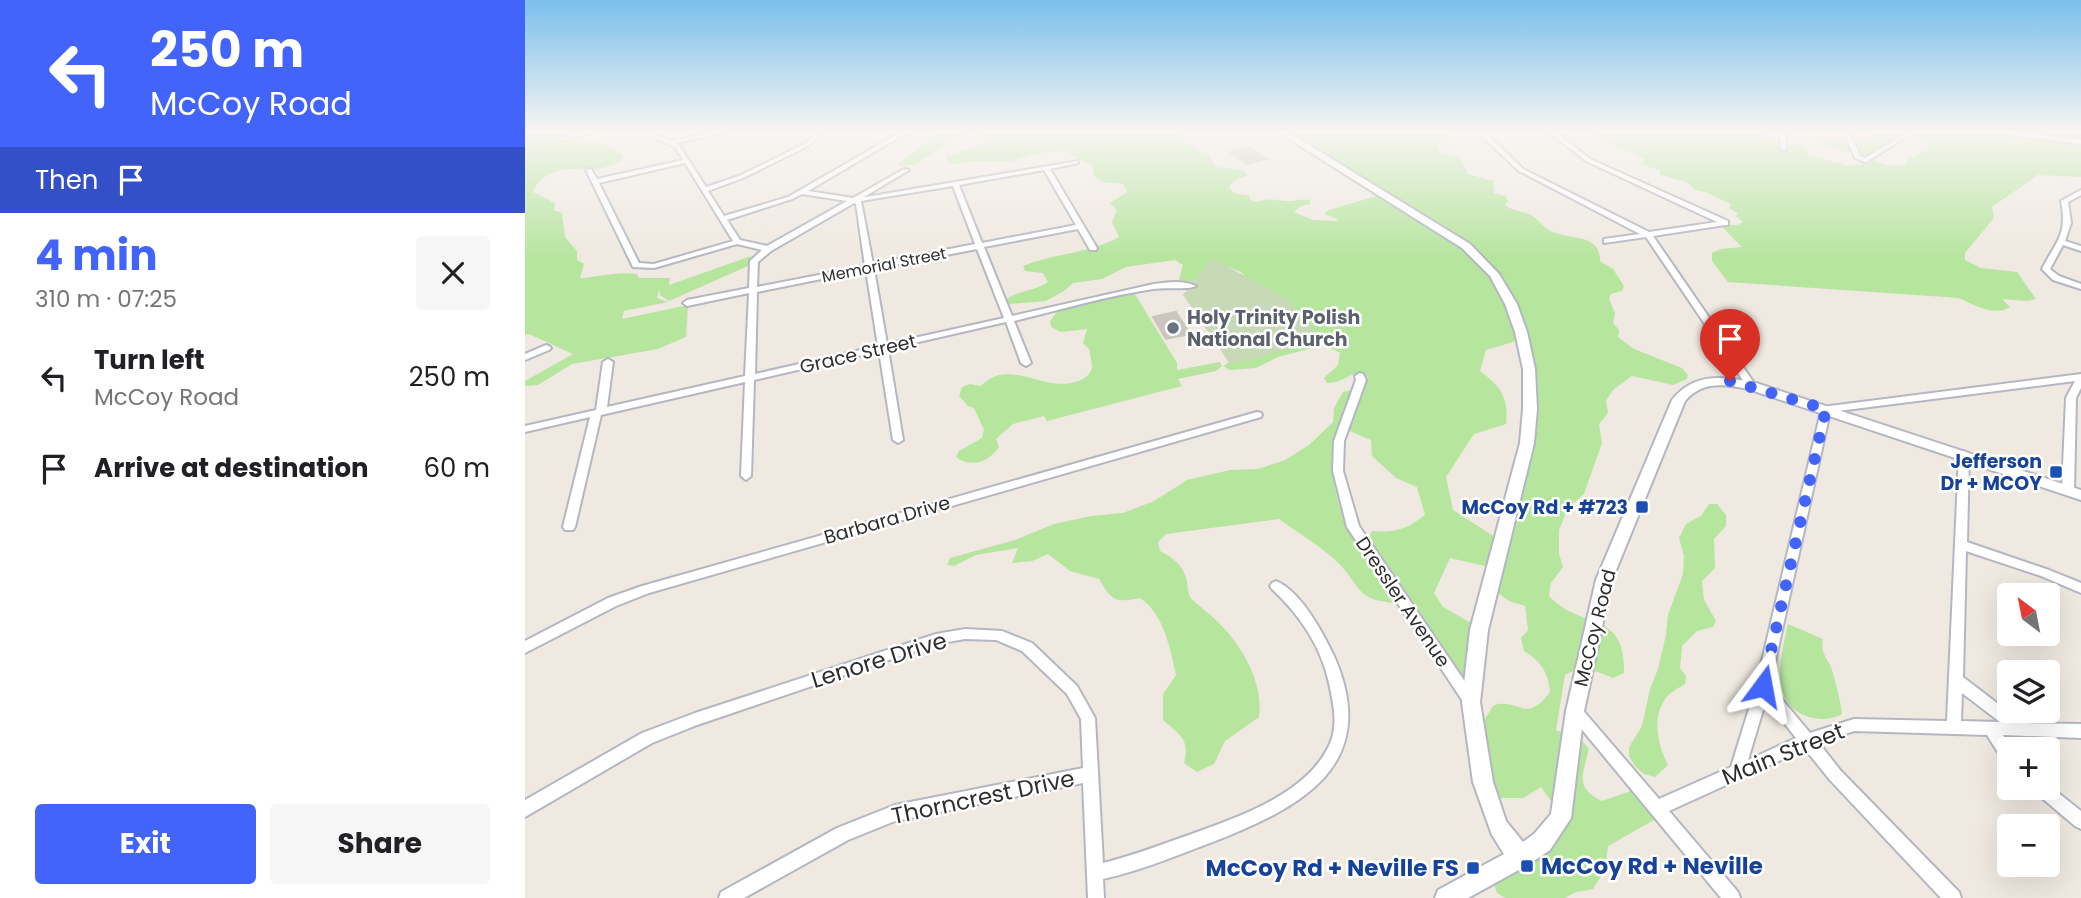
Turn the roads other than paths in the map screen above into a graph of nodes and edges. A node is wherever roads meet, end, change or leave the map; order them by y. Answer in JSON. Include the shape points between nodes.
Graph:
{"nodes":[{"id":1,"x":591,"y":174,"type":"edge"},
{"id":2,"x":630,"y":174,"type":"edge"},
{"id":3,"x":695,"y":174,"type":"edge"},
{"id":4,"x":747,"y":174,"type":"edge"},
{"id":5,"x":834,"y":174,"type":"edge"},
{"id":6,"x":899,"y":174,"type":"edge"},
{"id":7,"x":1011,"y":174,"type":"edge"},
{"id":8,"x":1050,"y":174,"type":"edge"},
{"id":9,"x":1350,"y":174,"type":"edge"},
{"id":10,"x":1529,"y":174,"type":"edge"},
{"id":11,"x":1618,"y":174,"type":"edge"},
{"id":12,"x":594,"y":182,"type":"junction"},
{"id":13,"x":955,"y":183,"type":"junction"},
{"id":14,"x":704,"y":190,"type":"junction"},
{"id":15,"x":803,"y":192,"type":"junction"},
{"id":16,"x":2081,"y":192,"type":"edge"},
{"id":17,"x":854,"y":200,"type":"junction"},
{"id":18,"x":2067,"y":211,"type":"junction"},
{"id":19,"x":2077,"y":214,"type":"dead end"},
{"id":20,"x":722,"y":219,"type":"junction"},
{"id":21,"x":1081,"y":226,"type":"junction"},
{"id":22,"x":1648,"y":235,"type":"junction"},
{"id":23,"x":1607,"y":241,"type":"dead end"},
{"id":24,"x":737,"y":242,"type":"junction"},
{"id":25,"x":2063,"y":243,"type":"junction"},
{"id":26,"x":980,"y":246,"type":"junction"},
{"id":27,"x":1093,"y":247,"type":"dead end"},
{"id":28,"x":768,"y":249,"type":"junction"},
{"id":29,"x":2081,"y":249,"type":"edge"},
{"id":30,"x":870,"y":267,"type":"junction"},
{"id":31,"x":1192,"y":286,"type":"dead end"},
{"id":32,"x":2081,"y":287,"type":"edge"},
{"id":33,"x":752,"y":290,"type":"junction"},
{"id":34,"x":687,"y":303,"type":"dead end"},
{"id":35,"x":1009,"y":320,"type":"junction"},
{"id":36,"x":545,"y":348,"type":"dead end"},
{"id":37,"x":883,"y":348,"type":"junction"},
{"id":38,"x":525,"y":357,"type":"edge"},
{"id":39,"x":608,"y":362,"type":"dead end"},
{"id":40,"x":1026,"y":363,"type":"dead end"},
{"id":41,"x":1360,"y":376,"type":"dead end"},
{"id":42,"x":749,"y":378,"type":"junction"},
{"id":43,"x":2081,"y":378,"type":"edge"},
{"id":44,"x":1751,"y":386,"type":"junction"},
{"id":45,"x":1826,"y":409,"type":"junction"},
{"id":46,"x":599,"y":412,"type":"junction"},
{"id":47,"x":1257,"y":415,"type":"dead end"},
{"id":48,"x":525,"y":429,"type":"edge"},
{"id":49,"x":898,"y":440,"type":"dead end"},
{"id":50,"x":1963,"y":455,"type":"junction"},
{"id":51,"x":746,"y":476,"type":"dead end"},
{"id":52,"x":2074,"y":492,"type":"edge"},
{"id":53,"x":569,"y":527,"type":"dead end"},
{"id":54,"x":1961,"y":545,"type":"junction"},
{"id":55,"x":1276,"y":586,"type":"dead end"},
{"id":56,"x":2081,"y":588,"type":"edge"},
{"id":57,"x":525,"y":647,"type":"edge"},
{"id":58,"x":1956,"y":680,"type":"junction"},
{"id":59,"x":1763,"y":686,"type":"junction"},
{"id":60,"x":1471,"y":702,"type":"junction"},
{"id":61,"x":1575,"y":711,"type":"junction"},
{"id":62,"x":1954,"y":727,"type":"junction"},
{"id":63,"x":1991,"y":729,"type":"junction"},
{"id":64,"x":2021,"y":730,"type":"junction"},
{"id":65,"x":2081,"y":731,"type":"edge"},
{"id":66,"x":1997,"y":738,"type":"edge"},
{"id":67,"x":1806,"y":741,"type":"junction"},
{"id":68,"x":1737,"y":772,"type":"junction"},
{"id":69,"x":1091,"y":774,"type":"junction"},
{"id":70,"x":2056,"y":800,"type":"edge"},
{"id":71,"x":1657,"y":808,"type":"junction"},
{"id":72,"x":525,"y":809,"type":"edge"},
{"id":73,"x":2081,"y":821,"type":"edge"},
{"id":74,"x":1520,"y":858,"type":"junction"},
{"id":75,"x":1095,"y":873,"type":"junction"},
{"id":76,"x":727,"y":898,"type":"edge"},
{"id":77,"x":1096,"y":898,"type":"edge"},
{"id":78,"x":1446,"y":898,"type":"edge"},
{"id":79,"x":1732,"y":898,"type":"edge"},
{"id":80,"x":1953,"y":898,"type":"edge"}],
"edges":[{"from":1,"to":12,"type":"street"},
{"from":2,"to":12,"type":"street"},
{"from":3,"to":14,"type":"street"},
{"from":4,"to":14,"type":"street"},
{"from":5,"to":15,"type":"street"},
{"from":6,"to":17,"type":"street"},
{"from":7,"to":13,"type":"street"},
{"from":8,"to":21,"type":"street"},
{"from":9,"to":60,"type":"street","via":[[1466,246],[1494,274],[1521,332],[1529,369],[1527,443],[1479,630]]},
{"from":10,"to":22,"type":"street"},
{"from":11,"to":22,"type":"street","via":[[1725,223]]},
{"from":12,"to":24,"type":"street","via":[[636,265],[660,264]]},
{"from":13,"to":17,"type":"street"},
{"from":13,"to":26,"type":"street"},
{"from":14,"to":20,"type":"street"},
{"from":15,"to":17,"type":"street"},
{"from":15,"to":20,"type":"street"},
{"from":16,"to":18,"type":"street","via":[[2064,201]]},
{"from":17,"to":28,"type":"street"},
{"from":17,"to":30,"type":"street","via":[[859,203]]},
{"from":18,"to":19,"type":"street"},
{"from":18,"to":25,"type":"street"},
{"from":20,"to":24,"type":"street"},
{"from":21,"to":26,"type":"street","name":"Memorial Street"},
{"from":21,"to":27,"type":"street"},
{"from":22,"to":23,"type":"street"},
{"from":22,"to":44,"type":"street"},
{"from":24,"to":28,"type":"street"},
{"from":25,"to":29,"type":"street"},
{"from":25,"to":32,"type":"street","via":[[2047,271]]},
{"from":26,"to":30,"type":"street","name":"Memorial Street"},
{"from":26,"to":35,"type":"street"},
{"from":28,"to":33,"type":"street","via":[[754,261]]},
{"from":30,"to":33,"type":"street","name":"Memorial Street"},
{"from":30,"to":37,"type":"street"},
{"from":31,"to":35,"type":"street","name":"Grace Street","via":[[1154,286]]},
{"from":33,"to":34,"type":"street","name":"Memorial Street"},
{"from":33,"to":42,"type":"street"},
{"from":35,"to":37,"type":"street","name":"Grace Street"},
{"from":35,"to":40,"type":"street"},
{"from":36,"to":38,"type":"street"},
{"from":37,"to":42,"type":"street","name":"Grace Street"},
{"from":37,"to":49,"type":"street"},
{"from":39,"to":46,"type":"street"},
{"from":41,"to":60,"type":"street","name":"Dressler Avenue","via":[[1339,441],[1338,471],[1353,527]]},
{"from":42,"to":46,"type":"street","name":"Grace Street"},
{"from":42,"to":51,"type":"street"},
{"from":43,"to":45,"type":"street"},
{"from":43,"to":52,"type":"street","via":[[2071,398]]},
{"from":44,"to":45,"type":"street","name":"McCoy Road"},
{"from":44,"to":61,"type":"street","name":"McCoy Road","via":[[1706,381],[1694,384],[1679,400],[1604,580]]},
{"from":45,"to":50,"type":"street","name":"McCoy Road"},
{"from":45,"to":59,"type":"street"},
{"from":46,"to":48,"type":"street","name":"Grace Street"},
{"from":46,"to":53,"type":"street"},
{"from":47,"to":57,"type":"street","name":"Barbara Drive","via":[[646,589]]},
{"from":50,"to":52,"type":"street","name":"McCoy Road"},
{"from":50,"to":54,"type":"street"},
{"from":54,"to":56,"type":"street"},
{"from":54,"to":58,"type":"street"},
{"from":55,"to":75,"type":"street","via":[[1304,614],[1339,688],[1341,730],[1319,776],[1304,791],[1240,824]]},
{"from":58,"to":62,"type":"street"},
{"from":58,"to":64,"type":"street"},
{"from":59,"to":67,"type":"street"},
{"from":59,"to":68,"type":"street"},
{"from":60,"to":74,"type":"street","via":[[1492,812]]},
{"from":61,"to":71,"type":"street"},
{"from":61,"to":74,"type":"street","name":"McCoy Road","via":[[1561,818],[1542,842]]},
{"from":62,"to":63,"type":"street","name":"Main Street"},
{"from":62,"to":67,"type":"street","name":"Main Street","via":[[1854,725]]},
{"from":63,"to":64,"type":"street","name":"Main Street"},
{"from":63,"to":66,"type":"street"},
{"from":64,"to":65,"type":"street","name":"Main Street"},
{"from":67,"to":68,"type":"street","name":"Main Street"},
{"from":67,"to":80,"type":"street"},
{"from":68,"to":71,"type":"street","name":"Main Street"},
{"from":69,"to":72,"type":"street","name":"Lenore Drive","via":[[1088,718],[1072,690],[1027,647],[997,635],[965,634],[936,639],[695,719],[635,745]]},
{"from":69,"to":75,"type":"street","name":"Lenore Drive"},
{"from":69,"to":76,"type":"street","name":"Thorncrest Drive","via":[[895,813],[843,834]]},
{"from":70,"to":73,"type":"street"},
{"from":71,"to":79,"type":"street"},
{"from":74,"to":78,"type":"street","name":"McCoy Road"},
{"from":75,"to":77,"type":"street","name":"Lenore Drive"}]}
